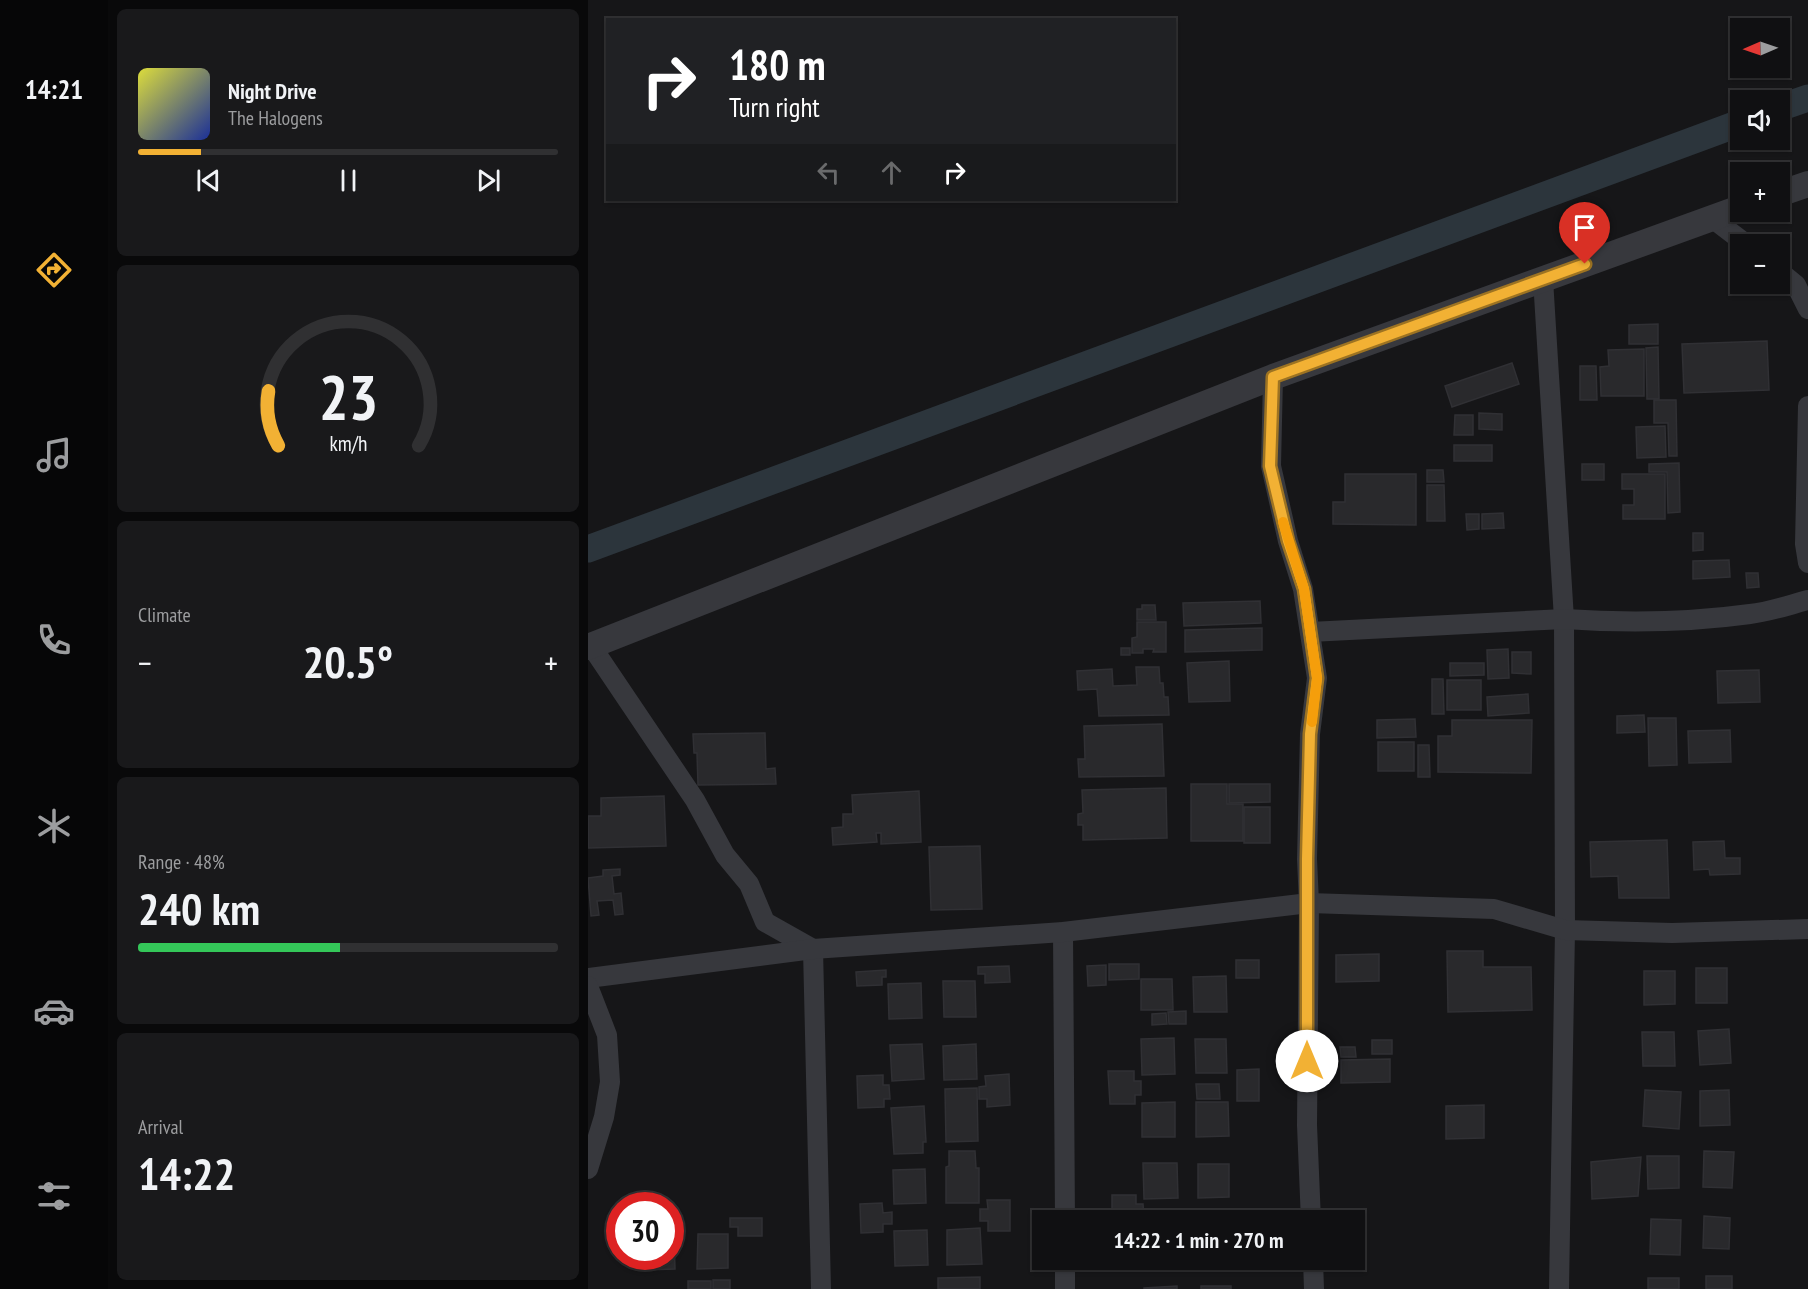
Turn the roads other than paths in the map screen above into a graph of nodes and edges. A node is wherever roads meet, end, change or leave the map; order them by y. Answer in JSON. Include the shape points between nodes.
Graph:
{"nodes":[{"id":1,"x":1808,"y":184,"type":"edge"},
{"id":2,"x":1790,"y":190,"type":"edge"},
{"id":3,"x":1730,"y":212,"type":"edge"},
{"id":4,"x":1712,"y":218,"type":"junction"},
{"id":5,"x":1733,"y":234,"type":"edge"},
{"id":6,"x":1543,"y":279,"type":"junction"},
{"id":7,"x":1790,"y":280,"type":"edge"},
{"id":8,"x":1808,"y":309,"type":"edge"},
{"id":9,"x":1273,"y":377,"type":"junction"},
{"id":10,"x":1808,"y":406,"type":"edge"},
{"id":11,"x":1808,"y":563,"type":"edge"},
{"id":12,"x":1808,"y":600,"type":"edge"},
{"id":13,"x":1564,"y":619,"type":"junction"},
{"id":14,"x":1310,"y":632,"type":"junction"},
{"id":15,"x":590,"y":647,"type":"edge"},
{"id":16,"x":1309,"y":903,"type":"junction"},
{"id":17,"x":1808,"y":929,"type":"edge"},
{"id":18,"x":1565,"y":930,"type":"junction"},
{"id":19,"x":1063,"y":932,"type":"junction"},
{"id":20,"x":813,"y":949,"type":"junction"},
{"id":21,"x":588,"y":978,"type":"edge"},
{"id":22,"x":588,"y":986,"type":"edge"},
{"id":23,"x":592,"y":1146,"type":"edge"},
{"id":24,"x":588,"y":1169,"type":"edge"},
{"id":25,"x":1065,"y":1210,"type":"edge"},
{"id":26,"x":1311,"y":1210,"type":"edge"},
{"id":27,"x":1065,"y":1270,"type":"edge"},
{"id":28,"x":1313,"y":1270,"type":"edge"},
{"id":29,"x":821,"y":1289,"type":"edge"},
{"id":30,"x":1065,"y":1289,"type":"edge"},
{"id":31,"x":1314,"y":1289,"type":"edge"},
{"id":32,"x":1558,"y":1289,"type":"edge"}],
"edges":[{"from":1,"to":2,"type":"street"},
{"from":3,"to":4,"type":"street"},
{"from":4,"to":5,"type":"street"},
{"from":4,"to":6,"type":"street"},
{"from":6,"to":9,"type":"street"},
{"from":6,"to":13,"type":"street"},
{"from":7,"to":8,"type":"street"},
{"from":9,"to":14,"type":"street","via":[[1270,466],[1304,589]]},
{"from":9,"to":15,"type":"street"},
{"from":10,"to":11,"type":"street"},
{"from":12,"to":13,"type":"street","via":[[1740,615]]},
{"from":13,"to":14,"type":"street"},
{"from":13,"to":18,"type":"street"},
{"from":14,"to":16,"type":"street","via":[[1317,678],[1310,734]]},
{"from":15,"to":20,"type":"street","via":[[695,801],[725,855],[749,884],[765,922]]},
{"from":16,"to":18,"type":"street","via":[[1494,909]]},
{"from":16,"to":19,"type":"street"},
{"from":16,"to":26,"type":"street","via":[[1307,1125]]},
{"from":17,"to":18,"type":"street","via":[[1672,933]]},
{"from":18,"to":32,"type":"street"},
{"from":19,"to":20,"type":"street"},
{"from":19,"to":25,"type":"street"},
{"from":20,"to":21,"type":"street"},
{"from":20,"to":29,"type":"street"},
{"from":22,"to":23,"type":"street","via":[[607,1035],[610,1082],[604,1117]]},
{"from":23,"to":24,"type":"street"},
{"from":27,"to":30,"type":"street"},
{"from":28,"to":31,"type":"street"}]}
